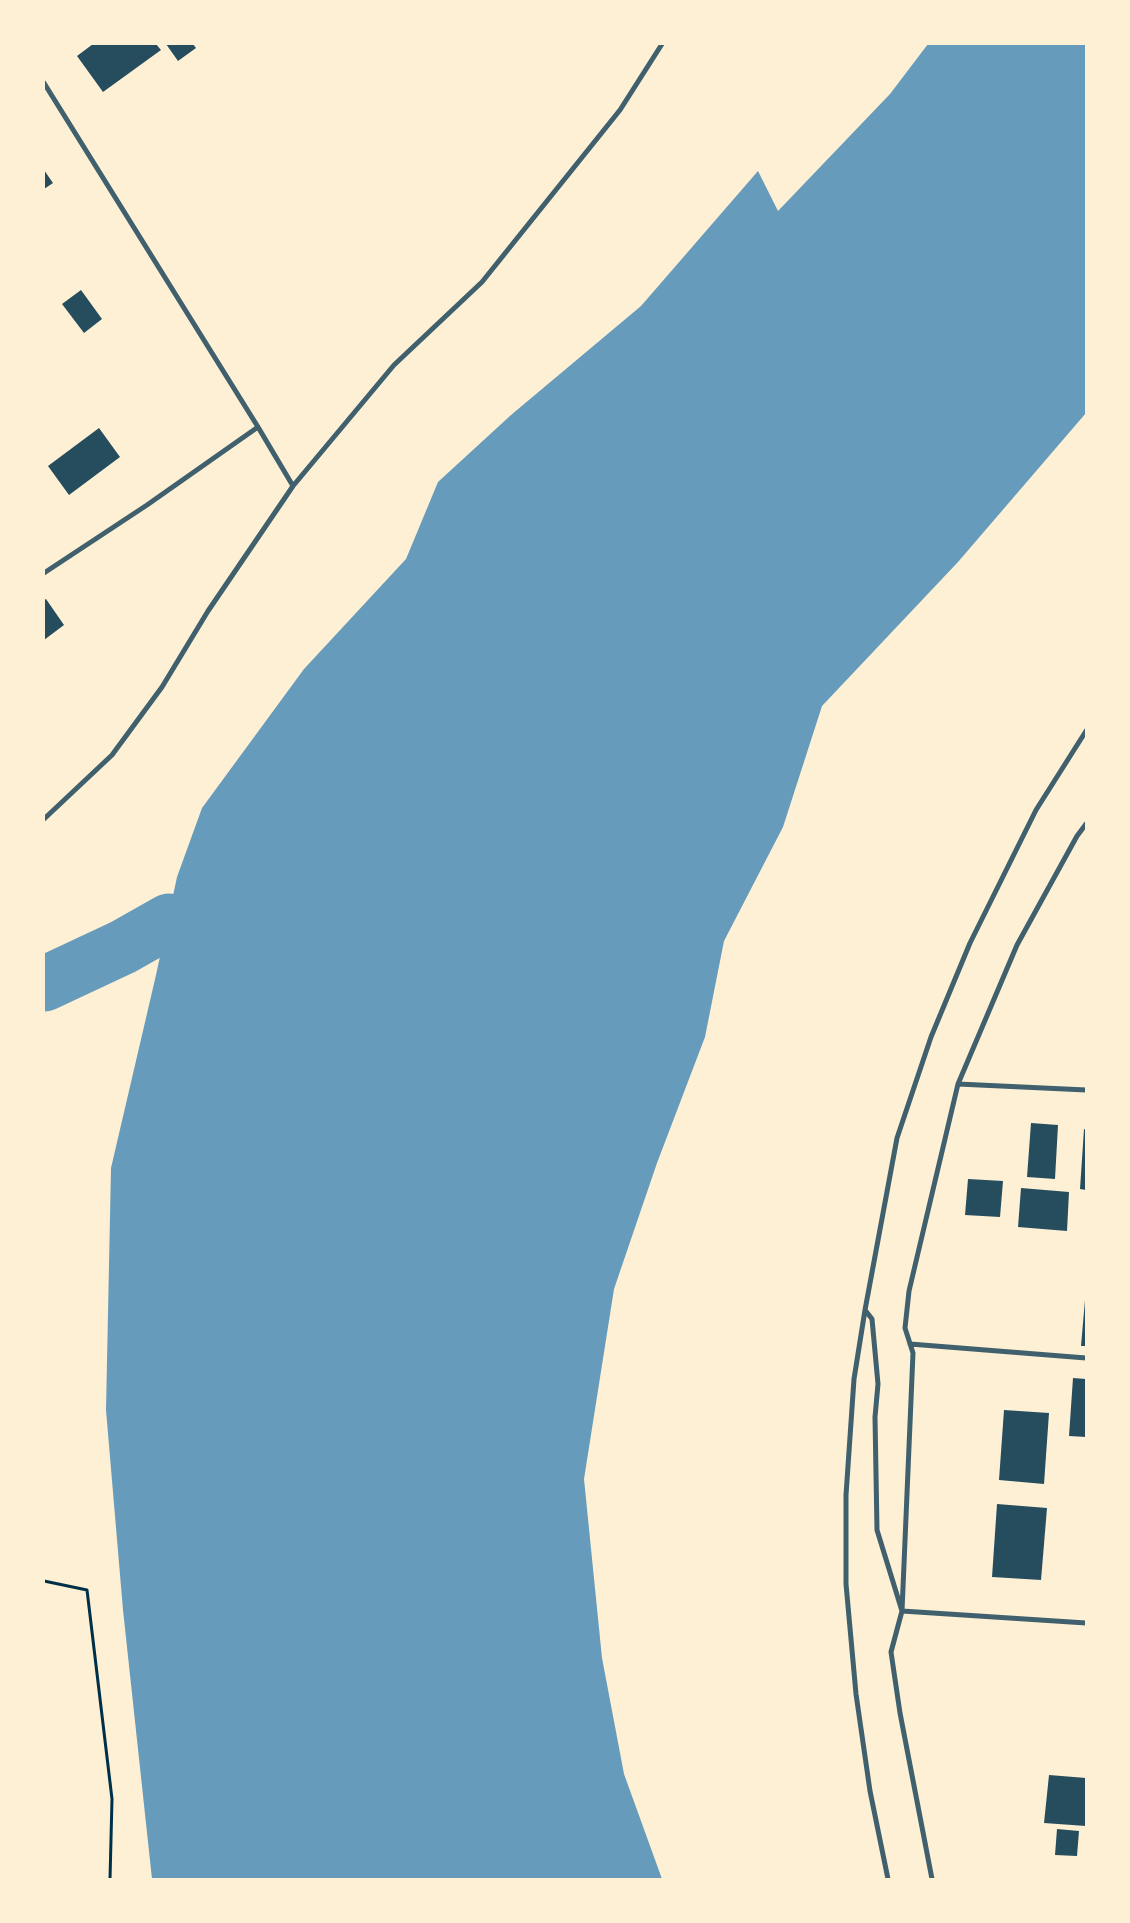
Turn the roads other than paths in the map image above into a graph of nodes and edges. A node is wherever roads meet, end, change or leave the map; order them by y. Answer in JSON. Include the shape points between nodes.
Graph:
{"nodes":[{"id":1,"x":662,"y":44,"type":"edge"},
{"id":2,"x":44,"y":83,"type":"edge"},
{"id":3,"x":258,"y":427,"type":"junction"},
{"id":4,"x":293,"y":486,"type":"junction"},
{"id":5,"x":44,"y":573,"type":"edge"},
{"id":6,"x":1086,"y":731,"type":"edge"},
{"id":7,"x":44,"y":820,"type":"edge"},
{"id":8,"x":1086,"y":825,"type":"edge"},
{"id":9,"x":958,"y":1084,"type":"junction"},
{"id":10,"x":1086,"y":1090,"type":"edge"},
{"id":11,"x":865,"y":1310,"type":"junction"},
{"id":12,"x":910,"y":1344,"type":"junction"},
{"id":13,"x":1086,"y":1358,"type":"edge"},
{"id":14,"x":902,"y":1611,"type":"junction"},
{"id":15,"x":1086,"y":1623,"type":"edge"},
{"id":16,"x":888,"y":1879,"type":"edge"},
{"id":17,"x":932,"y":1879,"type":"edge"}],
"edges":[{"from":1,"to":4,"type":"street","via":[[620,110],[482,282],[394,365]]},
{"from":2,"to":3,"type":"street"},
{"from":3,"to":4,"type":"street"},
{"from":3,"to":5,"type":"street"},
{"from":4,"to":7,"type":"street","via":[[208,611],[162,687],[112,755]]},
{"from":6,"to":11,"type":"street","via":[[1036,810],[970,943],[931,1037],[897,1138]]},
{"from":8,"to":9,"type":"street","via":[[1017,945]]},
{"from":9,"to":10,"type":"street"},
{"from":9,"to":12,"type":"street","via":[[909,1291],[905,1328]]},
{"from":11,"to":14,"type":"street","via":[[872,1319],[878,1384],[875,1417],[877,1530]]},
{"from":11,"to":16,"type":"street","via":[[854,1379],[846,1485],[846,1584],[856,1694],[870,1791]]},
{"from":12,"to":13,"type":"street"},
{"from":12,"to":14,"type":"street","via":[[913,1354]]},
{"from":14,"to":15,"type":"street"},
{"from":14,"to":17,"type":"street","via":[[891,1652]]}]}
